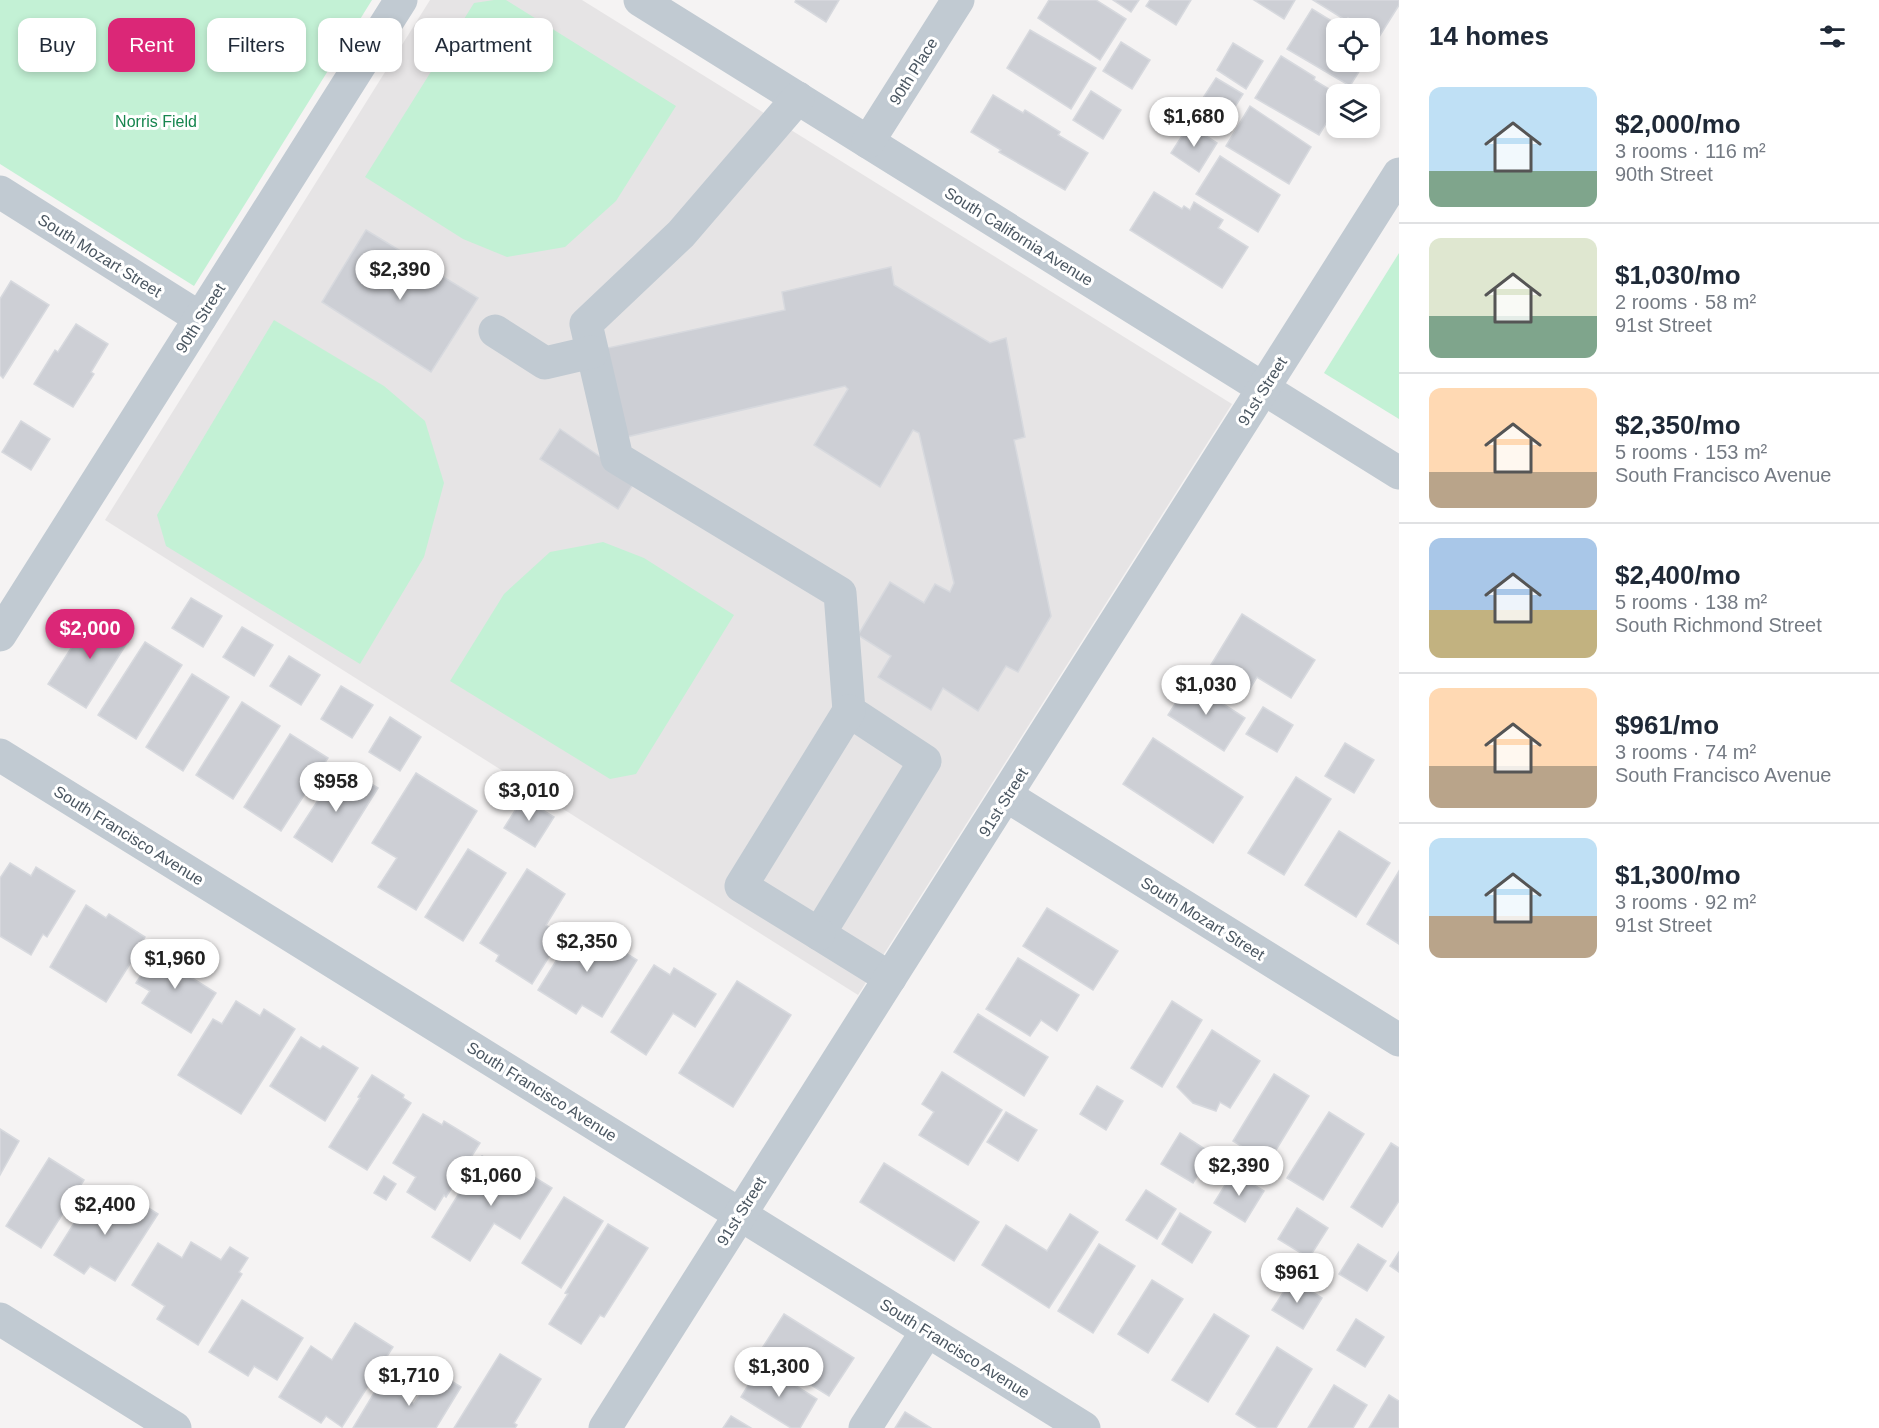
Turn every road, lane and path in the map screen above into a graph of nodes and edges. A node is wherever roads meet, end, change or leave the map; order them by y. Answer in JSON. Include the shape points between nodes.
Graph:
{"nodes":[{"id":1,"x":401,"y":0,"type":"edge"},
{"id":2,"x":640,"y":0,"type":"edge"},
{"id":3,"x":958,"y":0,"type":"edge"},
{"id":4,"x":798,"y":98,"type":"junction"},
{"id":5,"x":868,"y":142,"type":"junction"},
{"id":6,"x":1399,"y":174,"type":"edge"},
{"id":7,"x":0,"y":192,"type":"edge"},
{"id":8,"x":200,"y":318,"type":"junction"},
{"id":9,"x":495,"y":332,"type":"dead end"},
{"id":10,"x":592,"y":352,"type":"junction"},
{"id":11,"x":1263,"y":388,"type":"junction"},
{"id":12,"x":1399,"y":473,"type":"edge"},
{"id":13,"x":0,"y":635,"type":"edge"},
{"id":14,"x":849,"y":711,"type":"junction"},
{"id":15,"x":0,"y":755,"type":"edge"},
{"id":16,"x":1007,"y":796,"type":"junction"},
{"id":17,"x":819,"y":934,"type":"junction"},
{"id":18,"x":890,"y":978,"type":"junction"},
{"id":19,"x":1399,"y":1040,"type":"edge"},
{"id":20,"x":739,"y":1214,"type":"junction"},
{"id":21,"x":0,"y":1319,"type":"edge"},
{"id":22,"x":927,"y":1331,"type":"junction"},
{"id":23,"x":175,"y":1428,"type":"edge"},
{"id":24,"x":605,"y":1428,"type":"edge"},
{"id":25,"x":865,"y":1428,"type":"edge"},
{"id":26,"x":1084,"y":1428,"type":"edge"}],
"edges":[{"from":1,"to":8,"type":"street","name":"90th Street"},
{"from":2,"to":4,"type":"street","name":"South California Avenue"},
{"from":3,"to":5,"type":"street","name":"90th Place"},
{"from":4,"to":5,"type":"street","name":"South California Avenue"},
{"from":4,"to":10,"type":"street","via":[[681,234],[586,324]]},
{"from":5,"to":11,"type":"street","name":"South California Avenue"},
{"from":6,"to":11,"type":"street","name":"91st Street"},
{"from":7,"to":8,"type":"street","name":"South Mozart Street"},
{"from":8,"to":13,"type":"street","name":"90th Street"},
{"from":9,"to":10,"type":"street","via":[[545,363]]},
{"from":10,"to":14,"type":"street","via":[[617,458],[840,593]]},
{"from":11,"to":12,"type":"street","name":"South California Avenue"},
{"from":11,"to":16,"type":"street","name":"91st Street"},
{"from":14,"to":17,"type":"street","via":[[926,761]]},
{"from":14,"to":17,"type":"street","via":[[741,886]]},
{"from":15,"to":20,"type":"street","name":"South Francisco Avenue"},
{"from":16,"to":18,"type":"street","name":"91st Street"},
{"from":16,"to":19,"type":"street","name":"South Mozart Street"},
{"from":17,"to":18,"type":"street"},
{"from":18,"to":20,"type":"street","name":"91st Street"},
{"from":20,"to":22,"type":"street","name":"South Francisco Avenue"},
{"from":20,"to":24,"type":"street","name":"91st Street"},
{"from":21,"to":23,"type":"street"},
{"from":22,"to":25,"type":"street"},
{"from":22,"to":26,"type":"street","name":"South Francisco Avenue"}]}
